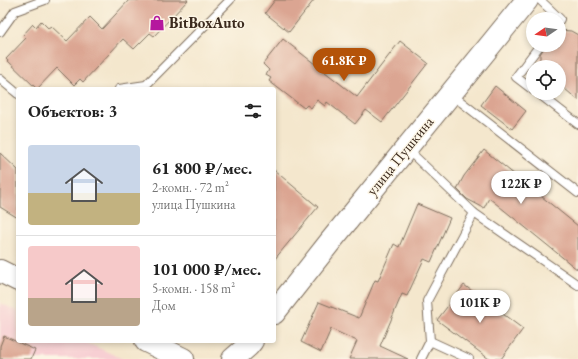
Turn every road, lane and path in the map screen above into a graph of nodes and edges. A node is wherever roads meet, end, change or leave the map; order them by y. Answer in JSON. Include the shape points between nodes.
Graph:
{"nodes":[{"id":1,"x":45,"y":0,"type":"edge"},
{"id":2,"x":230,"y":0,"type":"edge"},
{"id":3,"x":527,"y":0,"type":"edge"},
{"id":4,"x":540,"y":0,"type":"edge"},
{"id":5,"x":553,"y":12,"type":"edge"},
{"id":6,"x":0,"y":32,"type":"edge"},
{"id":7,"x":526,"y":64,"type":"edge"},
{"id":8,"x":0,"y":79,"type":"edge"},
{"id":9,"x":526,"y":85,"type":"edge"},
{"id":10,"x":132,"y":87,"type":"edge"},
{"id":11,"x":16,"y":92,"type":"edge"},
{"id":12,"x":451,"y":94,"type":"junction"},
{"id":13,"x":547,"y":100,"type":"edge"},
{"id":14,"x":578,"y":124,"type":"edge"},
{"id":15,"x":406,"y":149,"type":"junction"},
{"id":16,"x":578,"y":193,"type":"edge"},
{"id":17,"x":474,"y":213,"type":"junction"},
{"id":18,"x":0,"y":271,"type":"edge"},
{"id":19,"x":16,"y":279,"type":"edge"},
{"id":20,"x":578,"y":285,"type":"edge"},
{"id":21,"x":276,"y":311,"type":"edge"},
{"id":22,"x":430,"y":341,"type":"junction"},
{"id":23,"x":150,"y":343,"type":"edge"},
{"id":24,"x":250,"y":343,"type":"edge"},
{"id":25,"x":183,"y":359,"type":"edge"},
{"id":26,"x":233,"y":359,"type":"edge"},
{"id":27,"x":421,"y":359,"type":"edge"},
{"id":28,"x":469,"y":359,"type":"edge"}],
"edges":[{"from":1,"to":6,"type":"lane","via":[[15,11]]},
{"from":2,"to":10,"type":"lane","via":[[146,85]]},
{"from":3,"to":12,"type":"street","name":"улица Пушкина"},
{"from":4,"to":5,"type":"lane"},
{"from":7,"to":9,"type":"lane","via":[[516,77]]},
{"from":8,"to":11,"type":"lane"},
{"from":12,"to":15,"type":"street","name":"улица Пушкина"},
{"from":12,"to":16,"type":"lane"},
{"from":13,"to":14,"type":"lane"},
{"from":15,"to":17,"type":"lane"},
{"from":15,"to":21,"type":"street","name":"улица Пушкина"},
{"from":17,"to":20,"type":"lane"},
{"from":17,"to":22,"type":"lane","via":[[427,301]]},
{"from":18,"to":19,"type":"street"},
{"from":22,"to":27,"type":"lane"},
{"from":22,"to":28,"type":"lane"},
{"from":23,"to":25,"type":"street"},
{"from":24,"to":26,"type":"street"}]}
